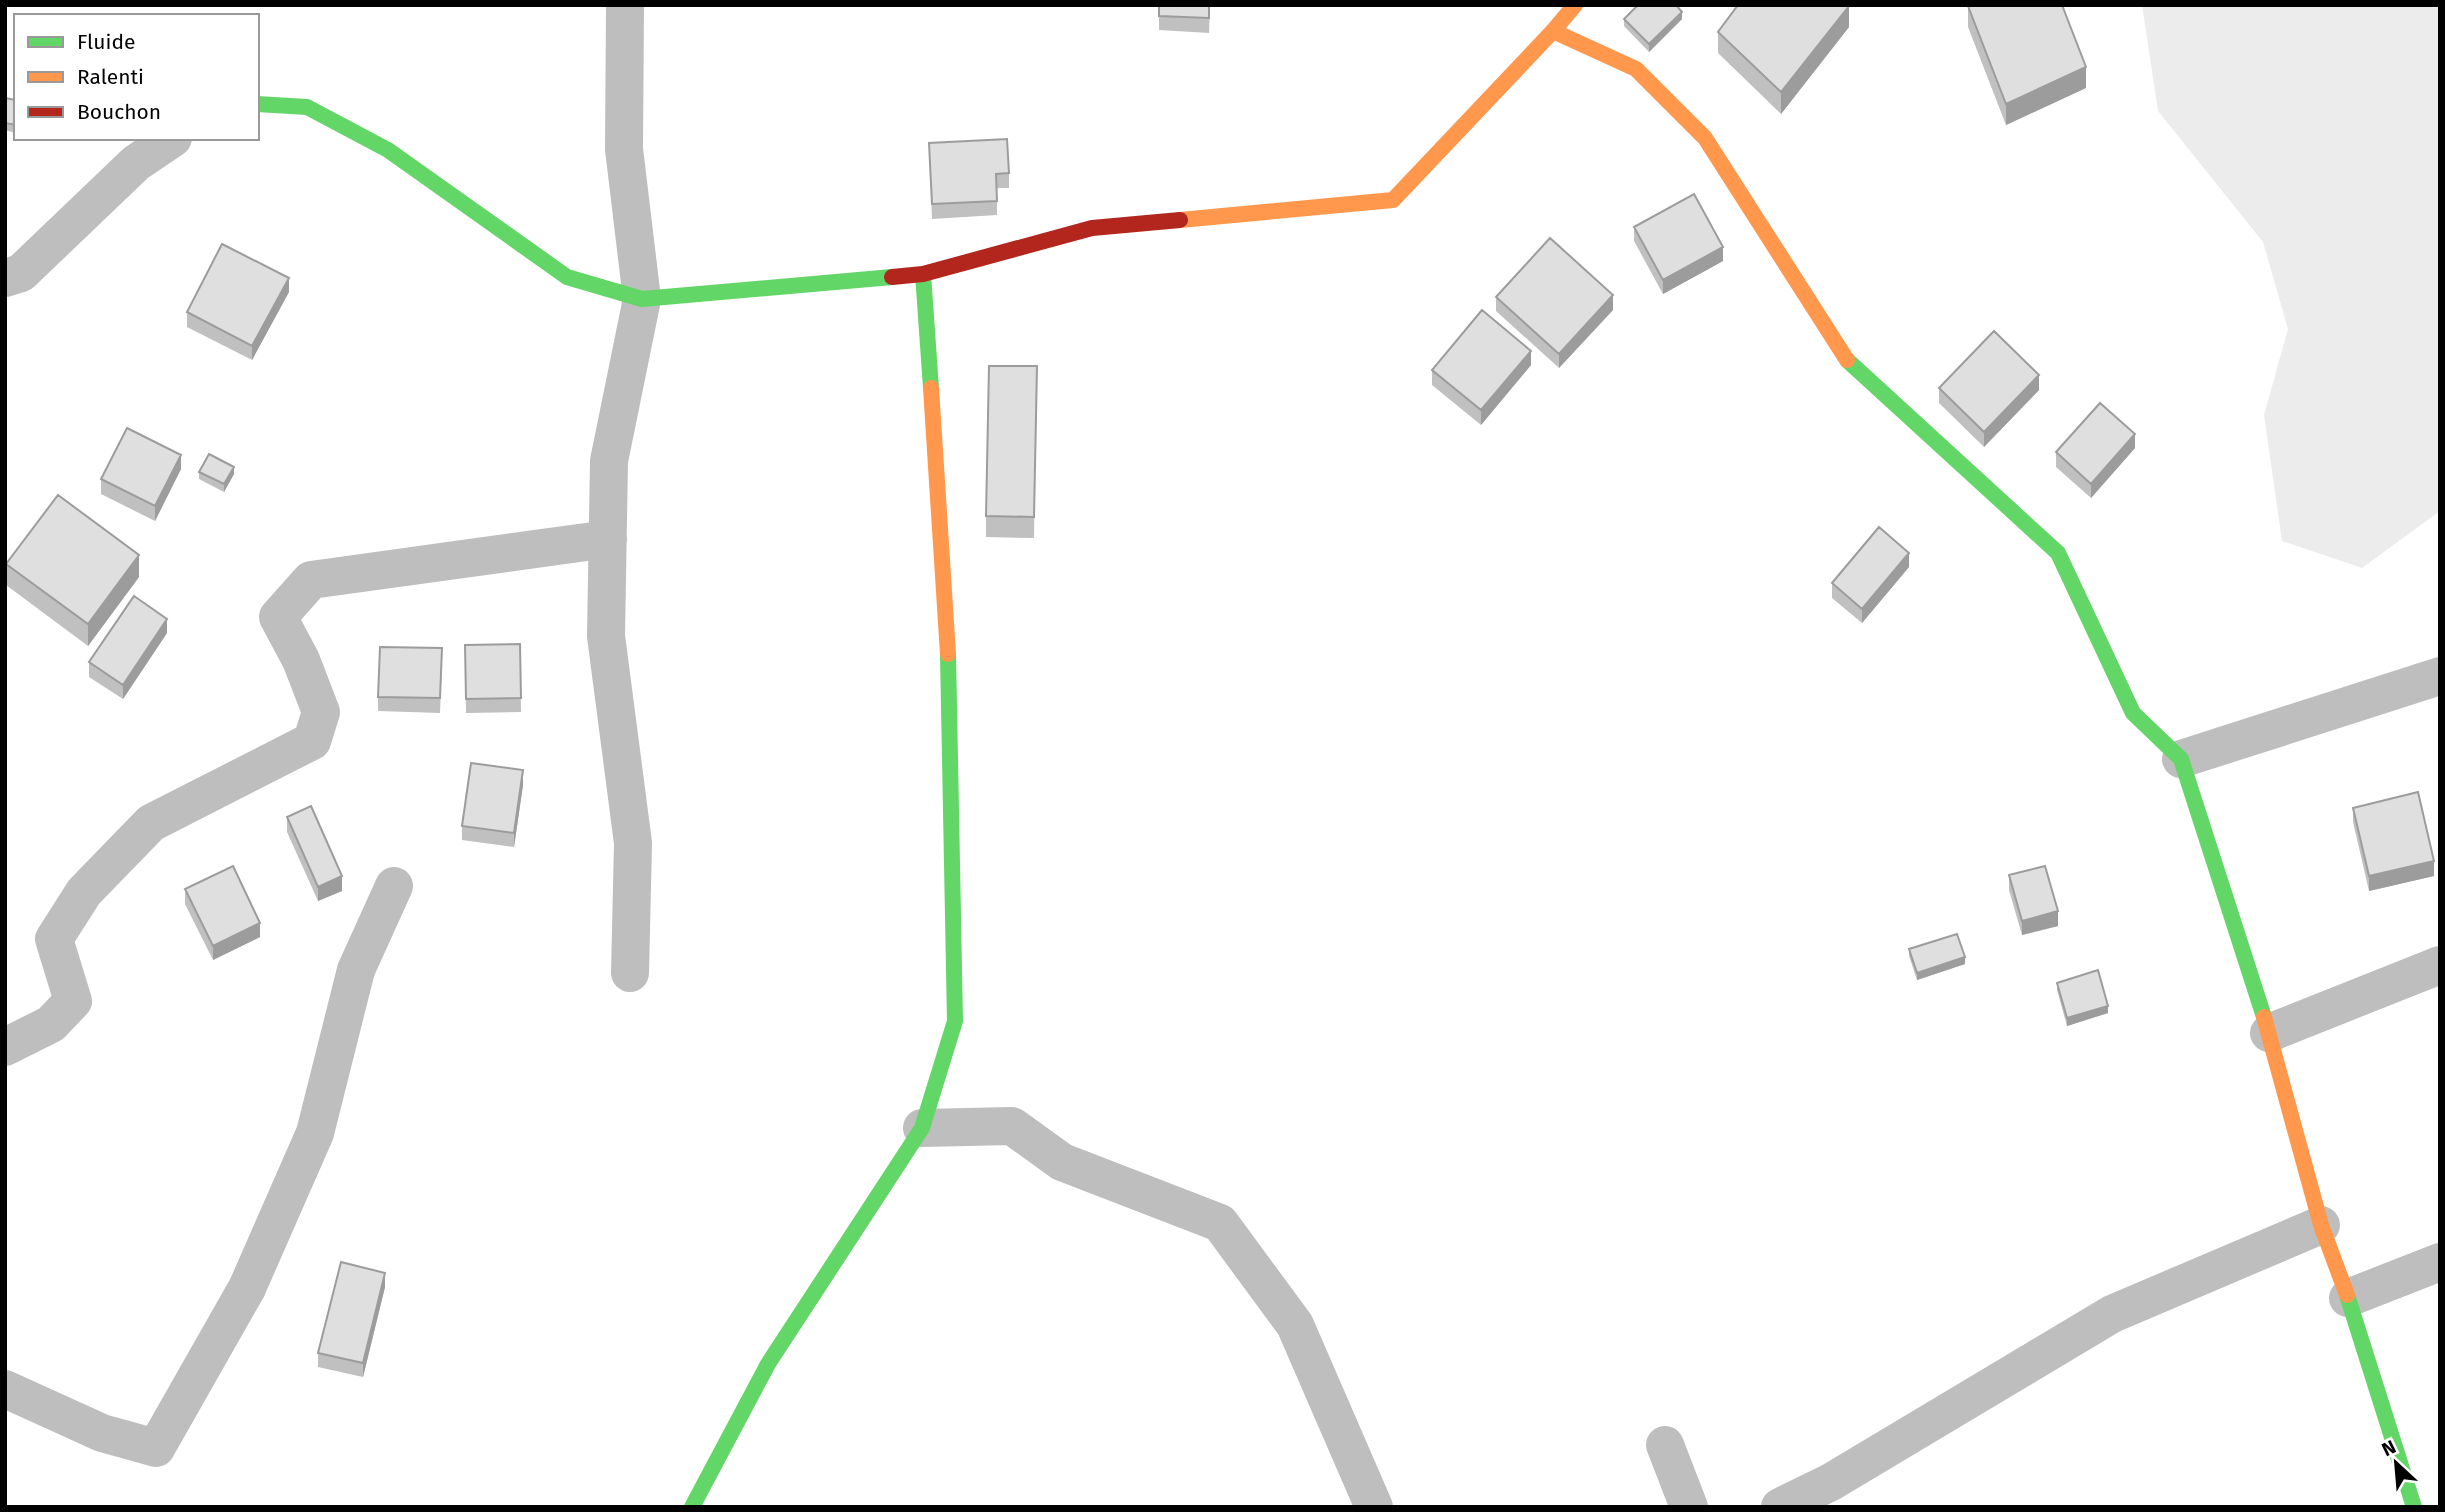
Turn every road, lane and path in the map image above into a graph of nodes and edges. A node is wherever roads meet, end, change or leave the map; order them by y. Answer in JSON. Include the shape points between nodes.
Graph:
{"nodes":[{"id":1,"x":625,"y":5,"type":"edge"},
{"id":2,"x":1575,"y":5,"type":"edge"},
{"id":3,"x":1553,"y":31,"type":"junction"},
{"id":4,"x":259,"y":104,"type":"edge"},
{"id":5,"x":170,"y":140,"type":"edge"},
{"id":6,"x":923,"y":274,"type":"junction"},
{"id":7,"x":5,"y":278,"type":"edge"},
{"id":8,"x":642,"y":299,"type":"junction"},
{"id":9,"x":608,"y":539,"type":"junction"},
{"id":10,"x":2440,"y":676,"type":"edge"},
{"id":11,"x":2181,"y":760,"type":"junction"},
{"id":12,"x":394,"y":886,"type":"dead end"},
{"id":13,"x":2440,"y":965,"type":"edge"},
{"id":14,"x":630,"y":972,"type":"dead end"},
{"id":15,"x":2269,"y":1032,"type":"junction"},
{"id":16,"x":5,"y":1046,"type":"edge"},
{"id":17,"x":922,"y":1128,"type":"junction"},
{"id":18,"x":2321,"y":1226,"type":"junction"},
{"id":19,"x":2440,"y":1262,"type":"edge"},
{"id":20,"x":2348,"y":1298,"type":"junction"},
{"id":21,"x":5,"y":1390,"type":"edge"},
{"id":22,"x":1665,"y":1445,"type":"dead end"},
{"id":23,"x":692,"y":1507,"type":"edge"},
{"id":24,"x":1374,"y":1507,"type":"edge"},
{"id":25,"x":1689,"y":1507,"type":"edge"},
{"id":26,"x":1780,"y":1507,"type":"edge"},
{"id":27,"x":2414,"y":1507,"type":"edge"}],
"edges":[{"from":1,"to":8,"type":"street","via":[[624,149]]},
{"from":2,"to":3,"type":"street"},
{"from":3,"to":6,"type":"street","via":[[1393,200],[1092,228]]},
{"from":3,"to":11,"type":"street","via":[[1636,69],[1705,138],[1840,354],[2058,553],[2133,713]]},
{"from":4,"to":8,"type":"street","via":[[306,107],[388,150],[567,277]]},
{"from":5,"to":7,"type":"street","via":[[136,163],[21,273]]},
{"from":6,"to":8,"type":"street"},
{"from":6,"to":17,"type":"street","via":[[947,599],[955,1021]]},
{"from":8,"to":9,"type":"street","via":[[609,461]]},
{"from":9,"to":14,"type":"street","via":[[606,636],[633,843]]},
{"from":9,"to":16,"type":"street","via":[[312,580],[278,617],[321,712],[312,741],[151,823],[84,892],[54,939],[73,1001],[51,1024]]},
{"from":10,"to":11,"type":"street"},
{"from":11,"to":15,"type":"street"},
{"from":12,"to":21,"type":"street","via":[[356,970],[315,1133],[247,1288],[156,1448],[102,1433]]},
{"from":13,"to":15,"type":"street"},
{"from":15,"to":18,"type":"street"},
{"from":17,"to":23,"type":"street","via":[[768,1364]]},
{"from":17,"to":24,"type":"street","via":[[1012,1126],[1062,1162],[1220,1223],[1296,1325]]},
{"from":18,"to":20,"type":"street"},
{"from":18,"to":26,"type":"street","via":[[2112,1314],[1831,1482]]},
{"from":19,"to":20,"type":"street"},
{"from":20,"to":27,"type":"street"},
{"from":22,"to":25,"type":"street"}]}
